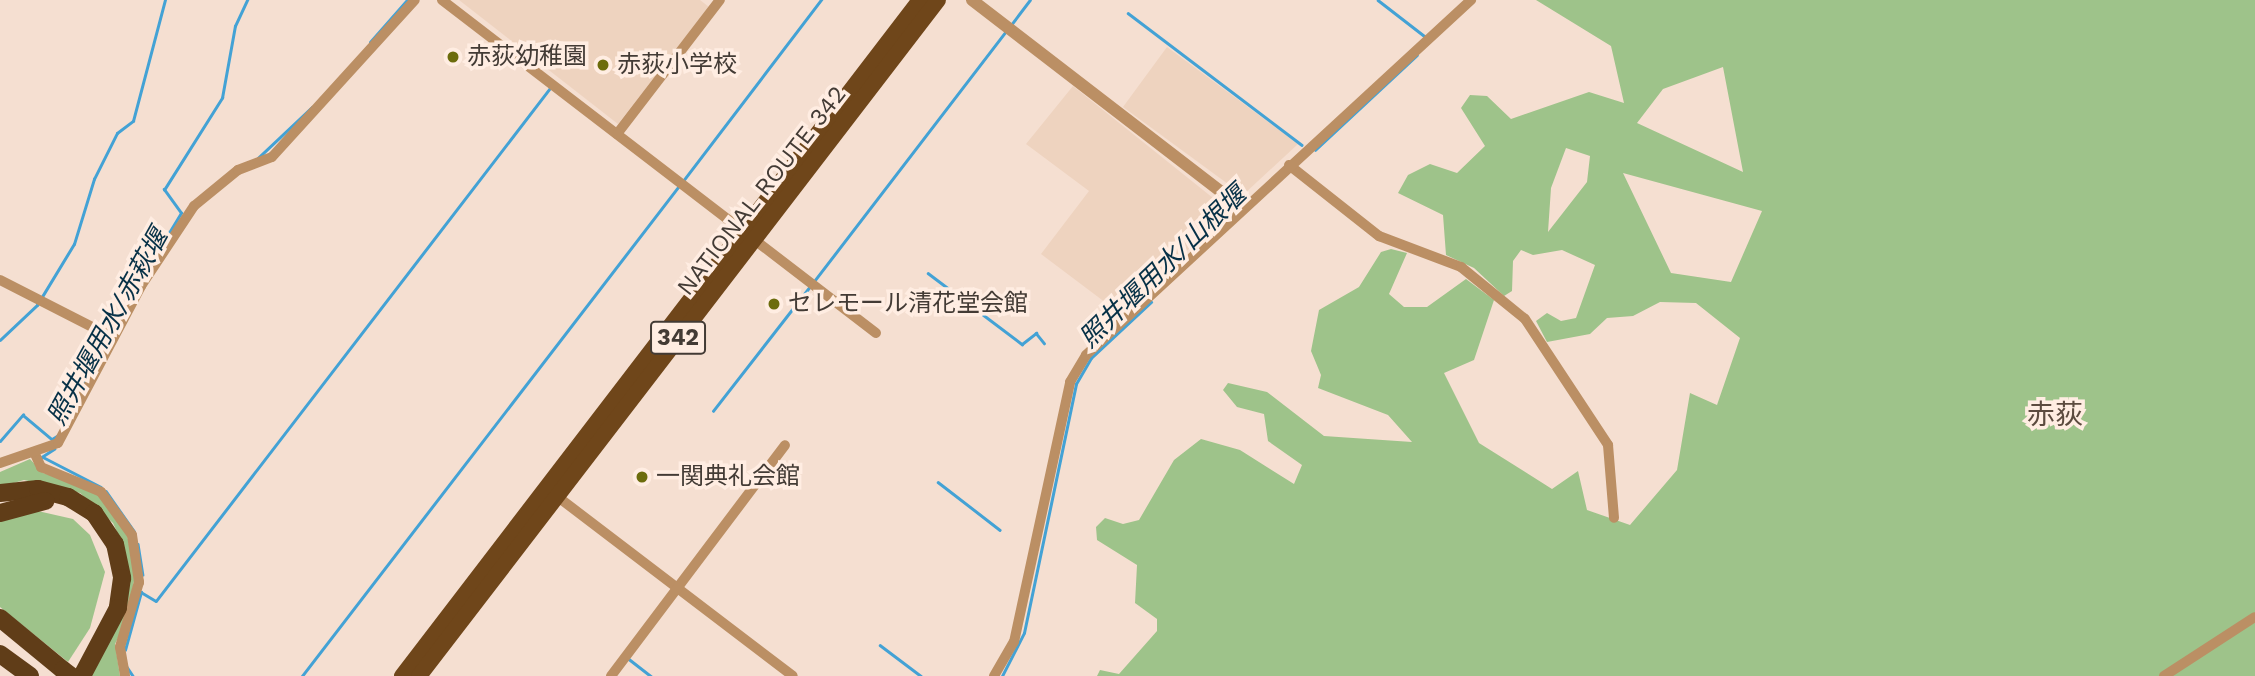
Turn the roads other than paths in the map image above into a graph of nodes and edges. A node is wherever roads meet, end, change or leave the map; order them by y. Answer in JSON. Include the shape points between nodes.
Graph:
{"nodes":[{"id":1,"x":415,"y":0,"type":"edge"},
{"id":2,"x":442,"y":0,"type":"edge"},
{"id":3,"x":720,"y":0,"type":"edge"},
{"id":4,"x":920,"y":0,"type":"edge"},
{"id":5,"x":938,"y":0,"type":"edge"},
{"id":6,"x":972,"y":0,"type":"edge"},
{"id":7,"x":1471,"y":0,"type":"edge"},
{"id":8,"x":617,"y":134,"type":"junction"},
{"id":9,"x":1289,"y":165,"type":"junction"},
{"id":10,"x":1241,"y":207,"type":"junction"},
{"id":11,"x":748,"y":235,"type":"junction"},
{"id":12,"x":0,"y":280,"type":"edge"},
{"id":13,"x":876,"y":333,"type":"dead end"},
{"id":14,"x":113,"y":337,"type":"junction"},
{"id":15,"x":785,"y":445,"type":"dead end"},
{"id":16,"x":34,"y":452,"type":"junction"},
{"id":17,"x":0,"y":463,"type":"edge"},
{"id":18,"x":550,"y":492,"type":"junction"},
{"id":19,"x":0,"y":493,"type":"edge"},
{"id":20,"x":0,"y":513,"type":"edge"},
{"id":21,"x":1614,"y":518,"type":"dead end"},
{"id":22,"x":681,"y":586,"type":"junction"},
{"id":23,"x":2255,"y":617,"type":"edge"},
{"id":24,"x":0,"y":618,"type":"edge"},
{"id":25,"x":0,"y":635,"type":"edge"},
{"id":26,"x":0,"y":654,"type":"edge"},
{"id":27,"x":65,"y":674,"type":"edge"},
{"id":28,"x":30,"y":676,"type":"edge"},
{"id":29,"x":82,"y":676,"type":"edge"},
{"id":30,"x":125,"y":676,"type":"edge"},
{"id":31,"x":402,"y":676,"type":"edge"},
{"id":32,"x":419,"y":676,"type":"edge"},
{"id":33,"x":611,"y":676,"type":"edge"},
{"id":34,"x":793,"y":676,"type":"edge"},
{"id":35,"x":994,"y":676,"type":"edge"},
{"id":36,"x":2164,"y":676,"type":"edge"}],
"edges":[{"from":1,"to":14,"type":"street","via":[[272,157],[238,170],[194,206]]},
{"from":2,"to":8,"type":"street"},
{"from":3,"to":8,"type":"street"},
{"from":4,"to":11,"type":"highway","name":"NATIONAL ROUTE 342","number":"342"},
{"from":5,"to":11,"type":"highway","name":"NATIONAL ROUTE 342","number":"342"},
{"from":6,"to":10,"type":"street"},
{"from":7,"to":9,"type":"street"},
{"from":8,"to":11,"type":"street"},
{"from":9,"to":10,"type":"street"},
{"from":9,"to":21,"type":"street","via":[[1379,236],[1461,267],[1525,319],[1608,445]]},
{"from":10,"to":35,"type":"street","via":[[1073,374],[1014,642]]},
{"from":11,"to":13,"type":"street"},
{"from":11,"to":18,"type":"highway","name":"NATIONAL ROUTE 342","number":"342"},
{"from":12,"to":14,"type":"street"},
{"from":14,"to":16,"type":"street","via":[[62,438]]},
{"from":15,"to":22,"type":"street"},
{"from":16,"to":17,"type":"street"},
{"from":16,"to":30,"type":"street","via":[[41,467],[101,492],[132,535],[139,582],[120,647]]},
{"from":18,"to":22,"type":"street"},
{"from":18,"to":31,"type":"highway","name":"NATIONAL ROUTE 342","number":"342"},
{"from":18,"to":32,"type":"highway","name":"NATIONAL ROUTE 342","number":"342"},
{"from":19,"to":29,"type":"highway","via":[[38,489],[68,497],[94,513],[116,544],[122,578],[118,608]]},
{"from":20,"to":27,"type":"highway","via":[[25,501],[52,501],[89,522],[104,545],[111,569],[107,612]]},
{"from":22,"to":33,"type":"street"},
{"from":22,"to":34,"type":"street"},
{"from":23,"to":36,"type":"street"},
{"from":24,"to":27,"type":"highway"},
{"from":25,"to":27,"type":"highway"},
{"from":26,"to":28,"type":"highway"}]}
